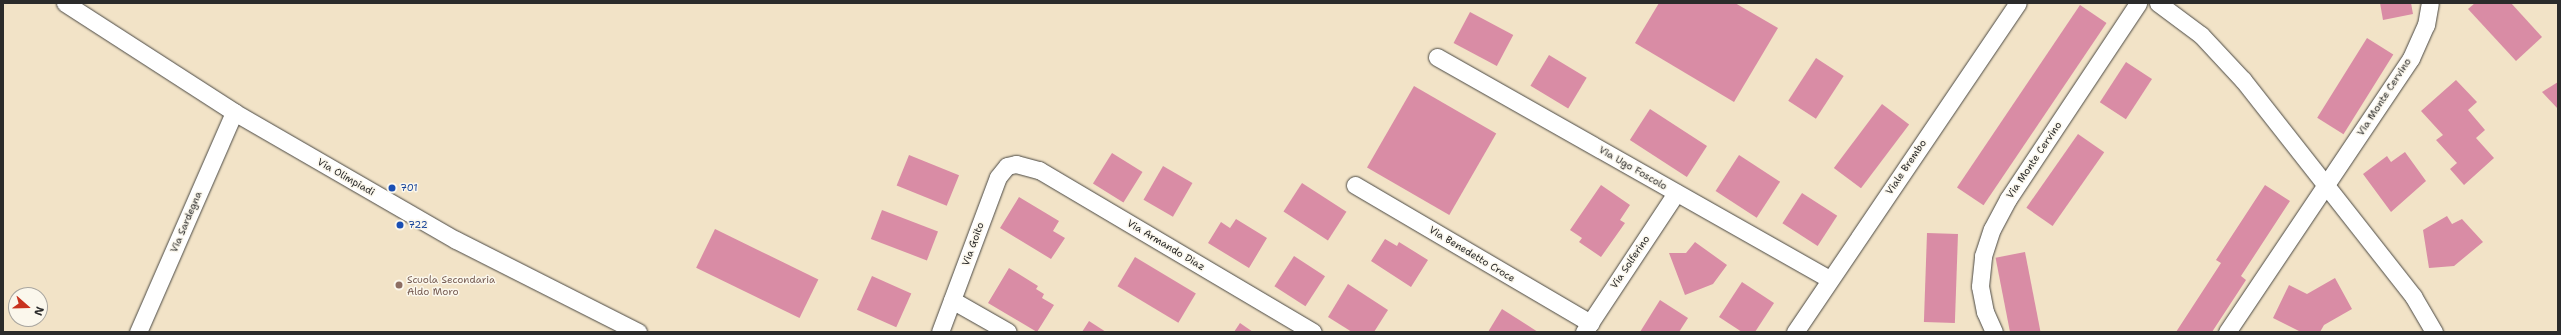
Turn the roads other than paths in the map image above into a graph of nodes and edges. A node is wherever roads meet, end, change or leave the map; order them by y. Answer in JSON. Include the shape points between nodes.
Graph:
{"nodes":[{"id":1,"x":65,"y":3,"type":"edge"},
{"id":2,"x":2018,"y":3,"type":"edge"},
{"id":3,"x":2138,"y":3,"type":"edge"},
{"id":4,"x":2158,"y":3,"type":"edge"},
{"id":5,"x":2430,"y":3,"type":"edge"},
{"id":6,"x":1437,"y":57,"type":"dead end"},
{"id":7,"x":234,"y":112,"type":"junction"},
{"id":8,"x":1016,"y":164,"type":"joint"},
{"id":9,"x":1355,"y":185,"type":"dead end"},
{"id":10,"x":2326,"y":186,"type":"junction"},
{"id":11,"x":1676,"y":193,"type":"junction"},
{"id":12,"x":1829,"y":279,"type":"junction"},
{"id":13,"x":952,"y":300,"type":"junction"},
{"id":14,"x":1587,"y":328,"type":"edge"},
{"id":15,"x":138,"y":332,"type":"edge"},
{"id":16,"x":638,"y":332,"type":"edge"},
{"id":17,"x":940,"y":332,"type":"edge"},
{"id":18,"x":1008,"y":332,"type":"edge"},
{"id":19,"x":1313,"y":332,"type":"edge"},
{"id":20,"x":1795,"y":332,"type":"edge"},
{"id":21,"x":1994,"y":332,"type":"edge"},
{"id":22,"x":2226,"y":332,"type":"edge"},
{"id":23,"x":2434,"y":332,"type":"edge"}],
"edges":[{"from":1,"to":7,"type":"street","name":"Via Olimpiadi"},
{"from":2,"to":12,"type":"street","name":"Viale Brembo"},
{"from":3,"to":21,"type":"street","name":"Via Monte Cervino","via":[[2008,199],[1992,229],[1983,256],[1980,286],[1985,312]]},
{"from":4,"to":10,"type":"street","via":[[2218,52]]},
{"from":5,"to":10,"type":"street","name":"Via Monte Cervino","via":[[2424,29],[2411,58]]},
{"from":6,"to":11,"type":"street","name":"Via Ugo Foscolo"},
{"from":7,"to":15,"type":"street","name":"Via Sardegna"},
{"from":7,"to":16,"type":"street","name":"Via Olimpiadi","via":[[456,240]]},
{"from":8,"to":13,"type":"street","name":"Via Goito","via":[[1007,166],[998,177]]},
{"from":8,"to":19,"type":"street","name":"Via Armando Diaz","via":[[1039,170]]},
{"from":9,"to":14,"type":"street","name":"Via Benedetto Croce"},
{"from":10,"to":22,"type":"street","name":"Via Monte Cervino"},
{"from":10,"to":23,"type":"street","via":[[2413,296]]},
{"from":11,"to":12,"type":"street","name":"Via Ugo Foscolo"},
{"from":11,"to":14,"type":"street","name":"Via Solferino"},
{"from":12,"to":20,"type":"street","name":"Viale Brembo"},
{"from":13,"to":17,"type":"street","name":"Via Goito"},
{"from":13,"to":18,"type":"street"}]}
